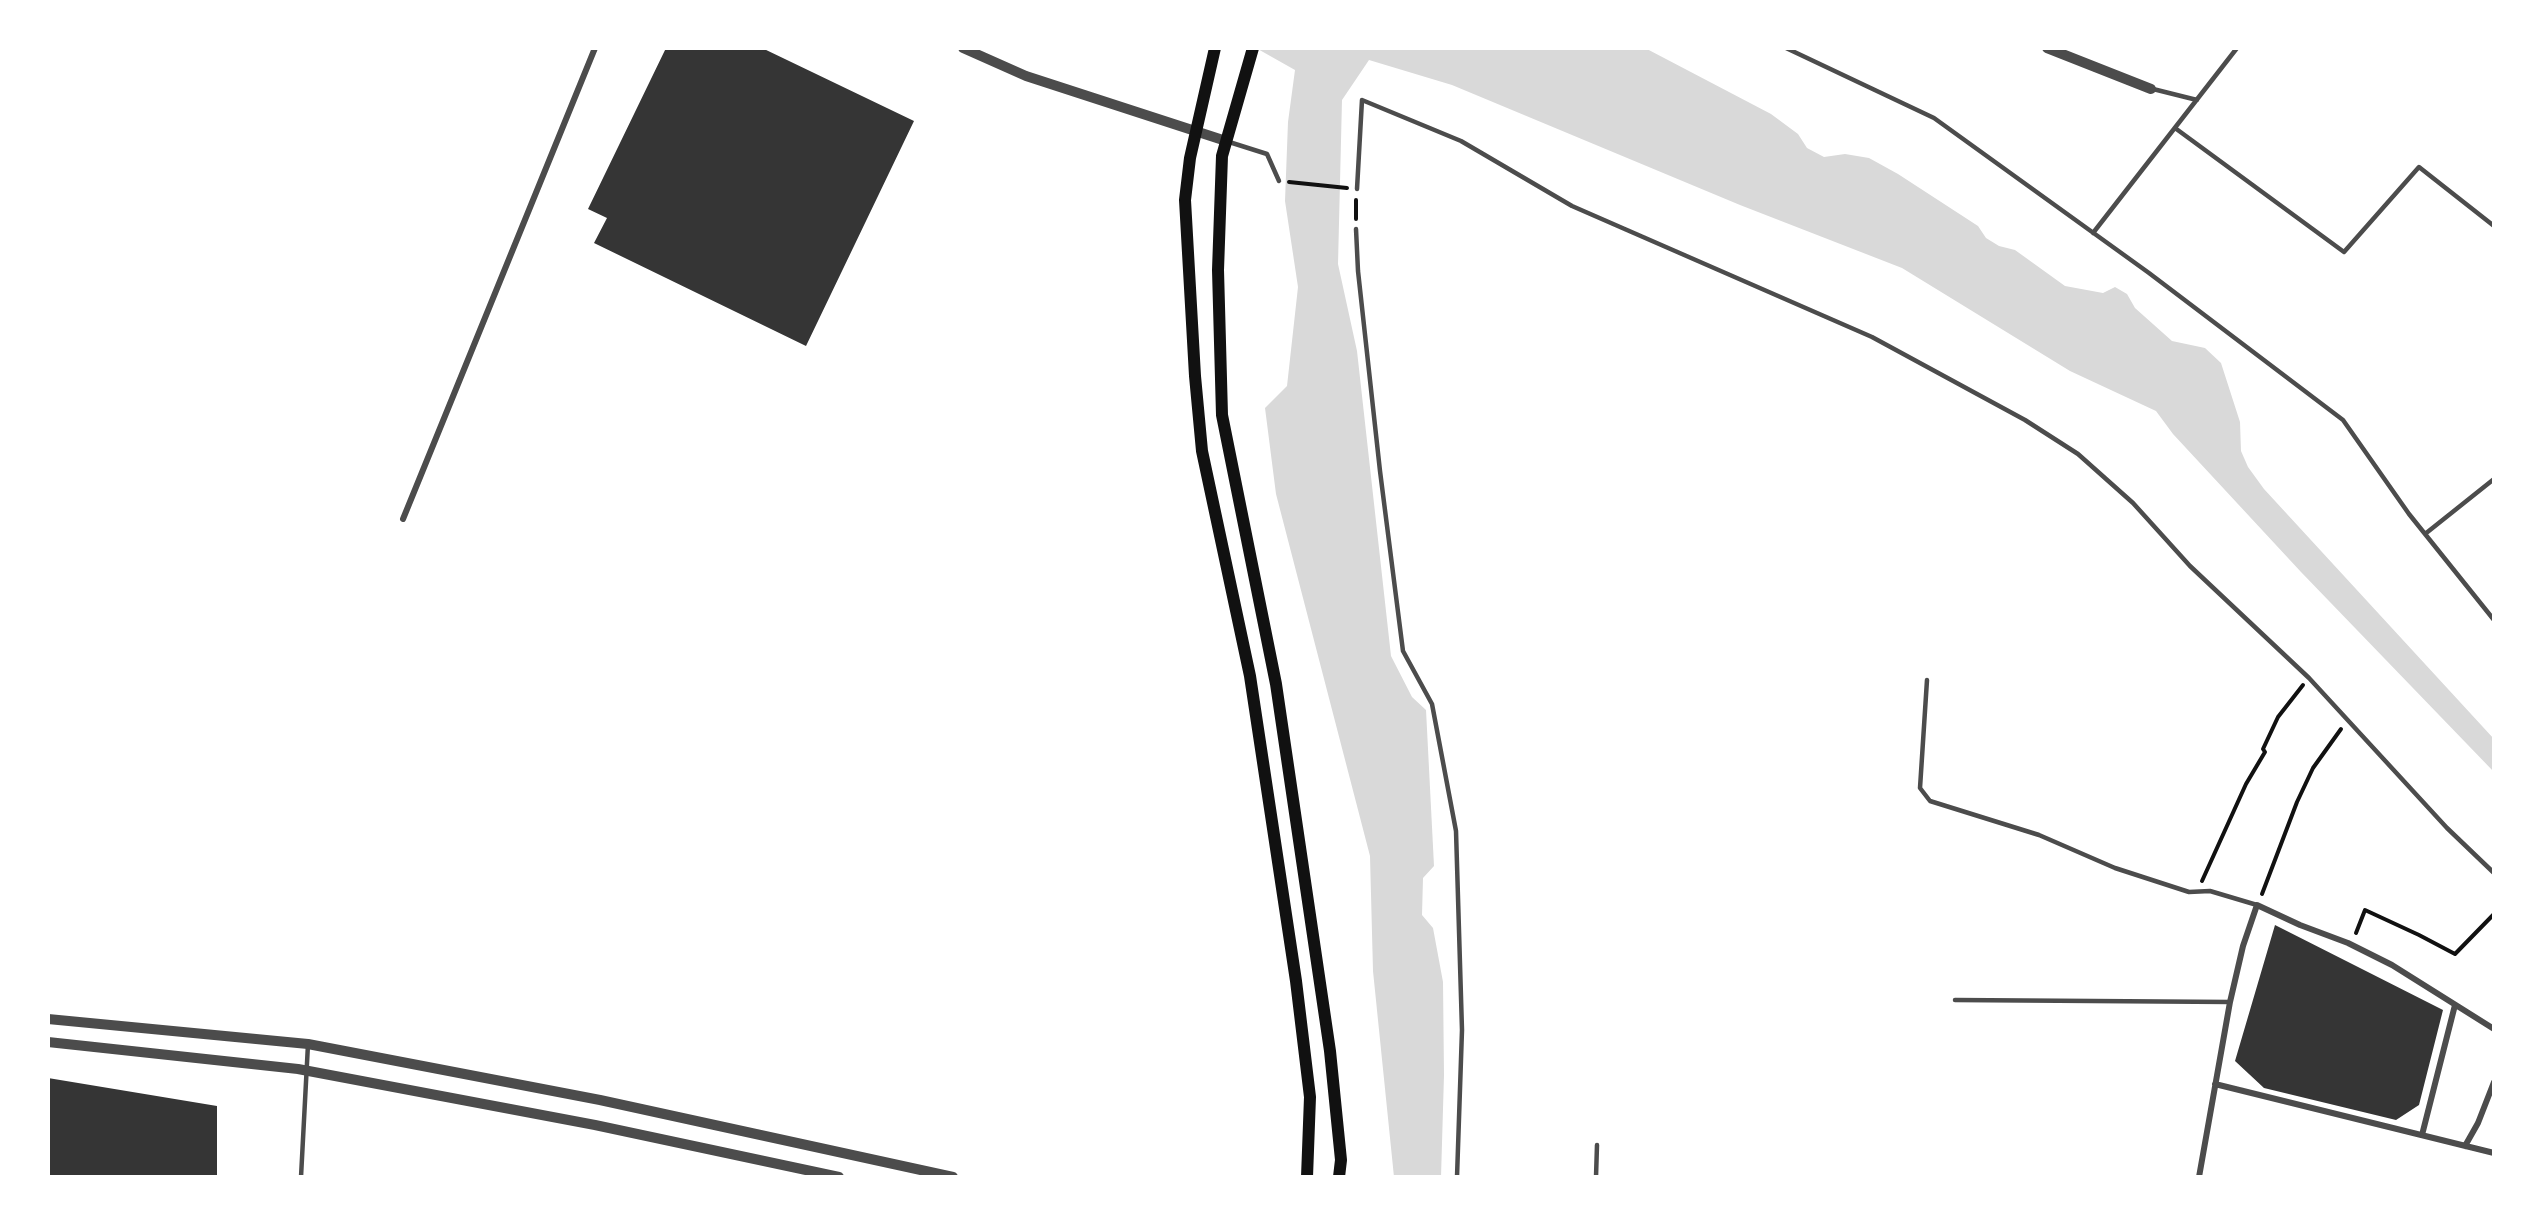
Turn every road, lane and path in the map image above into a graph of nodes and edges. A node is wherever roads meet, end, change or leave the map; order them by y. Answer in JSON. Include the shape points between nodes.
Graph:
{"nodes":[{"id":1,"x":595,"y":48,"type":"edge"},
{"id":2,"x":963,"y":48,"type":"edge"},
{"id":3,"x":1215,"y":48,"type":"edge"},
{"id":4,"x":1786,"y":48,"type":"edge"},
{"id":5,"x":2047,"y":48,"type":"edge"},
{"id":6,"x":2237,"y":48,"type":"edge"},
{"id":7,"x":1252,"y":51,"type":"edge"},
{"id":8,"x":2151,"y":89,"type":"joint"},
{"id":9,"x":2197,"y":100,"type":"junction"},
{"id":10,"x":2175,"y":128,"type":"junction"},
{"id":11,"x":1196,"y":133,"type":"junction"},
{"id":12,"x":1226,"y":141,"type":"junction"},
{"id":13,"x":1279,"y":181,"type":"joint"},
{"id":14,"x":1357,"y":189,"type":"junction"},
{"id":15,"x":2494,"y":226,"type":"edge"},
{"id":16,"x":1356,"y":229,"type":"joint"},
{"id":17,"x":2093,"y":233,"type":"junction"},
{"id":18,"x":2494,"y":479,"type":"edge"},
{"id":19,"x":403,"y":519,"type":"dead end"},
{"id":20,"x":2425,"y":534,"type":"junction"},
{"id":21,"x":2494,"y":620,"type":"edge"},
{"id":22,"x":2309,"y":678,"type":"junction"},
{"id":23,"x":1927,"y":680,"type":"dead end"},
{"id":24,"x":2349,"y":719,"type":"junction"},
{"id":25,"x":2494,"y":873,"type":"edge"},
{"id":26,"x":2198,"y":891,"type":"junction"},
{"id":27,"x":2271,"y":900,"type":"dead end"},
{"id":28,"x":2257,"y":905,"type":"junction"},
{"id":29,"x":2494,"y":914,"type":"edge"},
{"id":30,"x":2345,"y":930,"type":"dead end"},
{"id":31,"x":1956,"y":1000,"type":"dead end"},
{"id":32,"x":2230,"y":1002,"type":"junction"},
{"id":33,"x":2455,"y":1005,"type":"junction"},
{"id":34,"x":48,"y":1019,"type":"edge"},
{"id":35,"x":2494,"y":1029,"type":"edge"},
{"id":36,"x":48,"y":1042,"type":"edge"},
{"id":37,"x":308,"y":1044,"type":"junction"},
{"id":38,"x":306,"y":1071,"type":"junction"},
{"id":39,"x":2494,"y":1082,"type":"edge"},
{"id":40,"x":2215,"y":1084,"type":"junction"},
{"id":41,"x":2422,"y":1135,"type":"junction"},
{"id":42,"x":1597,"y":1145,"type":"dead end"},
{"id":43,"x":2465,"y":1146,"type":"junction"},
{"id":44,"x":2494,"y":1153,"type":"edge"},
{"id":45,"x":301,"y":1177,"type":"edge"},
{"id":46,"x":838,"y":1177,"type":"edge"},
{"id":47,"x":953,"y":1177,"type":"edge"},
{"id":48,"x":1307,"y":1177,"type":"edge"},
{"id":49,"x":1339,"y":1177,"type":"edge"},
{"id":50,"x":1457,"y":1177,"type":"edge"},
{"id":51,"x":1596,"y":1177,"type":"edge"},
{"id":52,"x":2199,"y":1177,"type":"edge"}],
"edges":[{"from":1,"to":19,"type":"street"},
{"from":2,"to":11,"type":"street","via":[[1026,76]]},
{"from":3,"to":11,"type":"main road"},
{"from":4,"to":17,"type":"lane","via":[[1934,118]]},
{"from":5,"to":8,"type":"street"},
{"from":6,"to":9,"type":"lane"},
{"from":7,"to":12,"type":"main road"},
{"from":8,"to":9,"type":"lane"},
{"from":9,"to":10,"type":"lane"},
{"from":10,"to":15,"type":"lane","via":[[2344,252],[2419,167]]},
{"from":10,"to":17,"type":"lane"},
{"from":11,"to":12,"type":"street"},
{"from":11,"to":48,"type":"main road","via":[[1185,200],[1202,451],[1250,676],[1296,981],[1310,1097]]},
{"from":12,"to":13,"type":"lane","via":[[1268,154]]},
{"from":12,"to":49,"type":"main road","via":[[1221,156],[1218,270],[1222,415],[1276,684],[1330,1051],[1341,1160]]},
{"from":13,"to":14,"type":"path"},
{"from":14,"to":16,"type":"path"},
{"from":14,"to":22,"type":"lane","via":[[1362,100],[1461,141],[1572,206],[1872,337],[2025,420],[2078,454],[2133,503],[2190,566]]},
{"from":16,"to":50,"type":"lane","via":[[1402,651],[1432,704],[1456,831],[1462,1030]]},
{"from":17,"to":20,"type":"lane","via":[[2343,420]]},
{"from":18,"to":20,"type":"lane"},
{"from":20,"to":21,"type":"lane"},
{"from":22,"to":24,"type":"lane"},
{"from":22,"to":26,"type":"path","via":[[2278,717]]},
{"from":23,"to":26,"type":"lane","via":[[1920,788],[1930,801],[2039,836],[2115,868],[2189,892]]},
{"from":24,"to":25,"type":"lane","via":[[2447,828]]},
{"from":24,"to":27,"type":"path","via":[[2313,768],[2297,802],[2261,896]]},
{"from":26,"to":28,"type":"lane"},
{"from":28,"to":32,"type":"street","via":[[2242,946]]},
{"from":28,"to":33,"type":"street","via":[[2392,965]]},
{"from":29,"to":30,"type":"path","via":[[2455,954],[2366,910],[2356,934]]},
{"from":31,"to":32,"type":"lane"},
{"from":32,"to":40,"type":"street"},
{"from":33,"to":35,"type":"street"},
{"from":33,"to":41,"type":"street"},
{"from":34,"to":37,"type":"street"},
{"from":36,"to":38,"type":"street"},
{"from":37,"to":38,"type":"lane"},
{"from":37,"to":47,"type":"street","via":[[600,1100]]},
{"from":38,"to":45,"type":"lane"},
{"from":38,"to":46,"type":"street","via":[[596,1125]]},
{"from":39,"to":43,"type":"street"},
{"from":40,"to":41,"type":"street"},
{"from":40,"to":52,"type":"street"},
{"from":41,"to":43,"type":"street"},
{"from":42,"to":51,"type":"lane"},
{"from":43,"to":44,"type":"street"}]}
